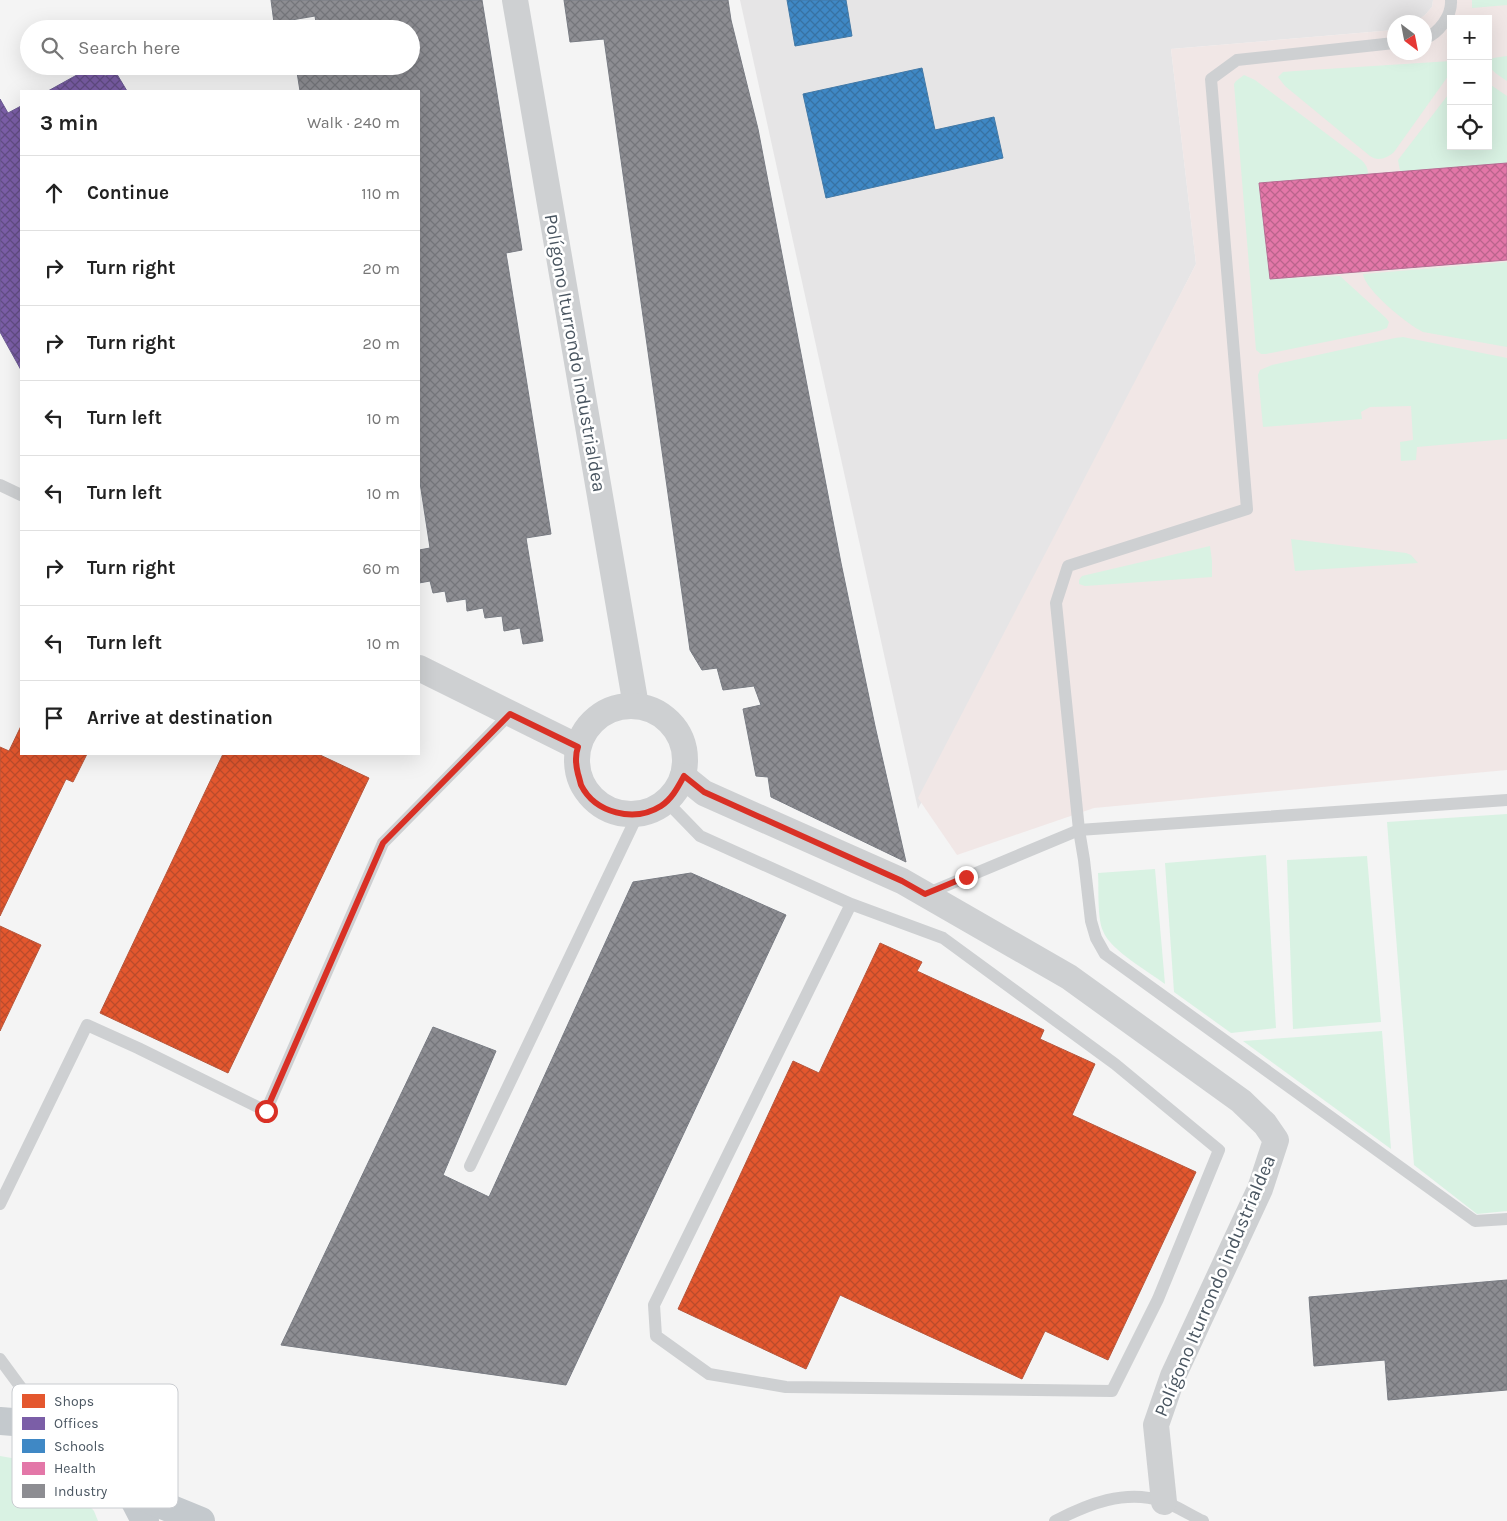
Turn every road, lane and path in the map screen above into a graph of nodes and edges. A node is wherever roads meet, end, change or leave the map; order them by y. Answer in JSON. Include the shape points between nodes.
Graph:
{"nodes":[{"id":1,"x":515,"y":0,"type":"edge"},
{"id":2,"x":1451,"y":0,"type":"edge"},
{"id":3,"x":1432,"y":34,"type":"edge"},
{"id":4,"x":1387,"y":44,"type":"edge"},
{"id":5,"x":0,"y":485,"type":"edge"},
{"id":6,"x":20,"y":495,"type":"edge"},
{"id":7,"x":420,"y":669,"type":"edge"},
{"id":8,"x":636,"y":706,"type":"junction"},
{"id":9,"x":510,"y":714,"type":"junction"},
{"id":10,"x":578,"y":747,"type":"junction"},
{"id":11,"x":684,"y":776,"type":"junction"},
{"id":12,"x":1507,"y":800,"type":"edge"},
{"id":13,"x":666,"y":801,"type":"junction"},
{"id":14,"x":638,"y":814,"type":"junction"},
{"id":15,"x":1079,"y":830,"type":"junction"},
{"id":16,"x":925,"y":894,"type":"junction"},
{"id":17,"x":851,"y":904,"type":"junction"},
{"id":18,"x":470,"y":1166,"type":"dead end"},
{"id":19,"x":0,"y":1204,"type":"edge"},
{"id":20,"x":1507,"y":1219,"type":"edge"},
{"id":21,"x":0,"y":1359,"type":"edge"},
{"id":22,"x":18,"y":1384,"type":"edge"},
{"id":23,"x":1164,"y":1502,"type":"junction"},
{"id":24,"x":138,"y":1508,"type":"edge"},
{"id":25,"x":169,"y":1508,"type":"edge"},
{"id":26,"x":145,"y":1521,"type":"edge"},
{"id":27,"x":201,"y":1521,"type":"edge"},
{"id":28,"x":1055,"y":1521,"type":"edge"},
{"id":29,"x":1203,"y":1521,"type":"edge"}],
"edges":[{"from":1,"to":8,"type":"street","name":"Polígono Iturrondo industrialdea"},
{"from":2,"to":3,"type":"lane","via":[[1444,21]]},
{"from":4,"to":15,"type":"lane","via":[[1238,60],[1212,79],[1247,509],[1068,566],[1056,603]]},
{"from":5,"to":6,"type":"lane"},
{"from":7,"to":9,"type":"street"},
{"from":8,"to":10,"type":"street","via":[[608,710],[594,720]]},
{"from":8,"to":11,"type":"street","via":[[659,713],[673,724],[682,739],[686,758]]},
{"from":9,"to":10,"type":"street"},
{"from":9,"to":19,"type":"lane","via":[[383,843],[266,1111],[87,1025]]},
{"from":10,"to":14,"type":"street","via":[[576,768],[592,800],[608,810],[626,815]]},
{"from":11,"to":13,"type":"street","via":[[675,793]]},
{"from":11,"to":16,"type":"street","name":"Polígono Iturrondo industrialdea","via":[[704,792]]},
{"from":12,"to":15,"type":"lane"},
{"from":13,"to":14,"type":"street","via":[[662,806]]},
{"from":13,"to":17,"type":"lane","via":[[700,836]]},
{"from":14,"to":18,"type":"lane"},
{"from":15,"to":16,"type":"lane"},
{"from":15,"to":20,"type":"lane","via":[[1091,922],[1105,954],[1474,1221]]},
{"from":16,"to":23,"type":"street","name":"Polígono Iturrondo industrialdea","via":[[1069,976],[1241,1101],[1276,1140],[1260,1189],[1173,1376],[1156,1425]]},
{"from":17,"to":17,"type":"lane","via":[[654,1305],[656,1336],[709,1374],[786,1387],[1112,1391],[1158,1299],[1219,1150],[1115,1064],[943,938]]},
{"from":21,"to":22,"type":"lane"},
{"from":23,"to":28,"type":"lane","via":[[1145,1496],[1108,1499]]},
{"from":23,"to":29,"type":"lane"},
{"from":24,"to":26,"type":"highway"},
{"from":25,"to":27,"type":"highway"}]}
